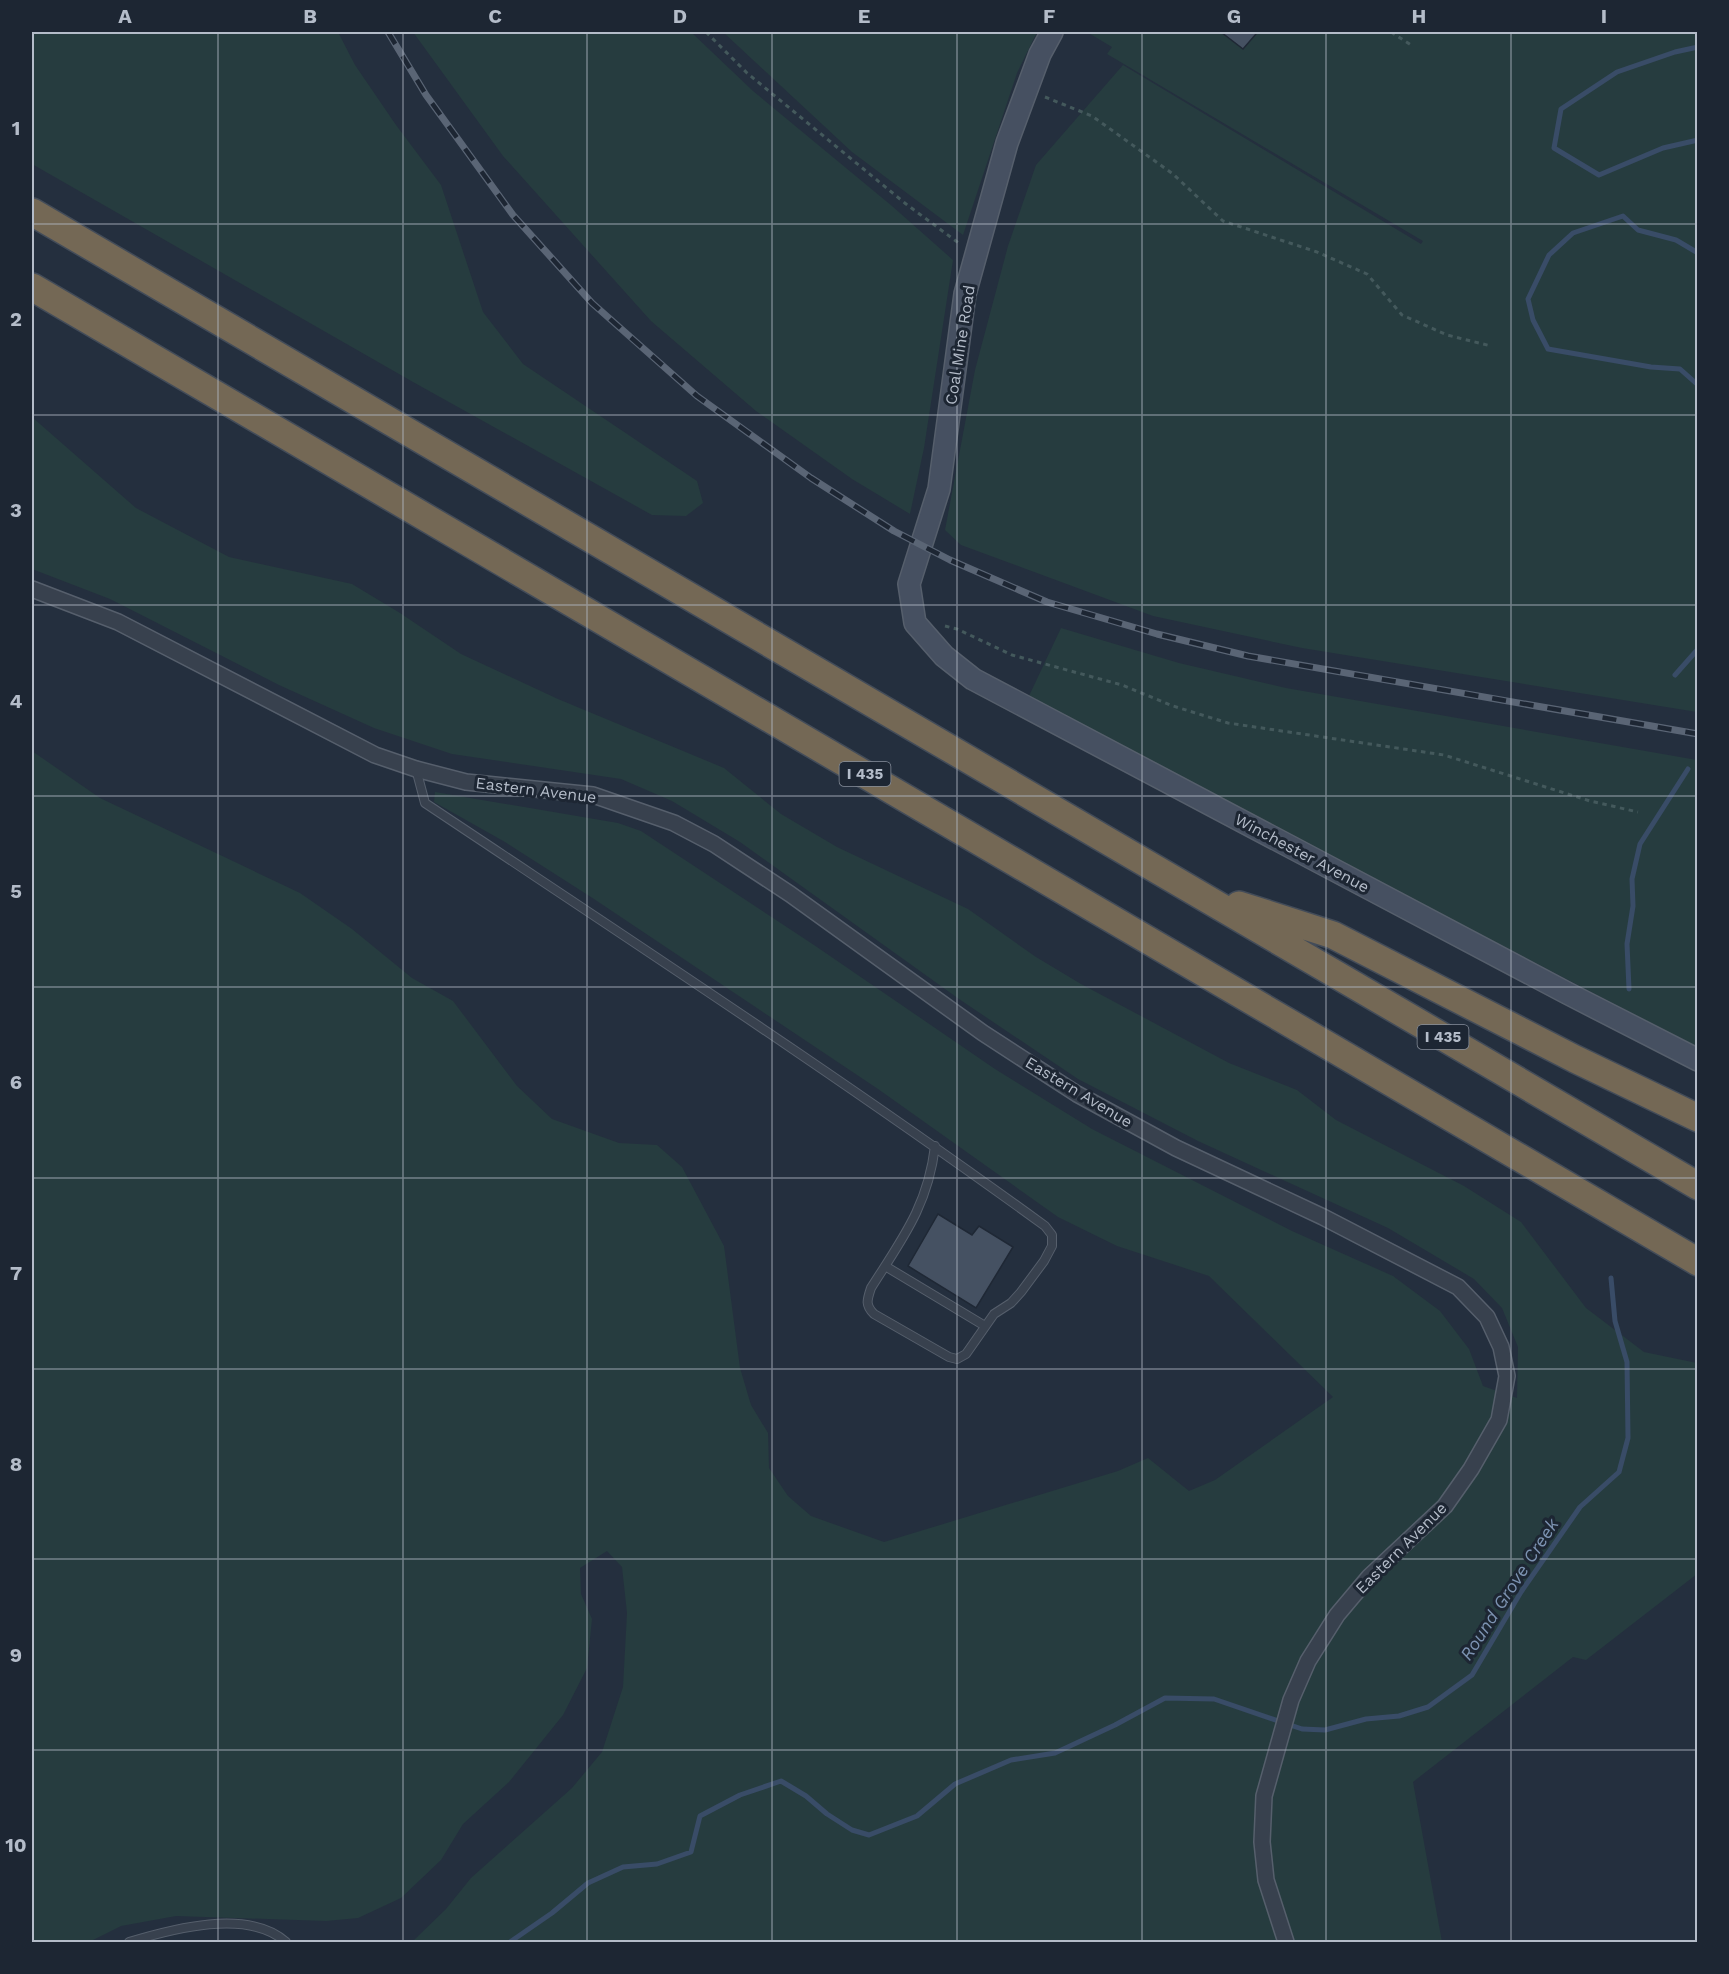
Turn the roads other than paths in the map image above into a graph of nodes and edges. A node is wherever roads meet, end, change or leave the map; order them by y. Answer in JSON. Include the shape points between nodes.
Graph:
{"nodes":[{"id":1,"x":1052,"y":32,"type":"edge"},
{"id":2,"x":32,"y":212,"type":"edge"},
{"id":3,"x":32,"y":287,"type":"edge"},
{"id":4,"x":32,"y":590,"type":"edge"},
{"id":5,"x":917,"y":623,"type":"joint"},
{"id":6,"x":416,"y":769,"type":"junction"},
{"id":7,"x":1189,"y":889,"type":"junction"},
{"id":8,"x":1698,"y":1060,"type":"edge"},
{"id":9,"x":1698,"y":1118,"type":"edge"},
{"id":10,"x":935,"y":1146,"type":"junction"},
{"id":11,"x":1698,"y":1186,"type":"edge"},
{"id":12,"x":1698,"y":1262,"type":"edge"},
{"id":13,"x":885,"y":1266,"type":"junction"},
{"id":14,"x":985,"y":1326,"type":"junction"},
{"id":15,"x":129,"y":1942,"type":"edge"},
{"id":16,"x":286,"y":1942,"type":"edge"},
{"id":17,"x":1286,"y":1942,"type":"edge"}],
"edges":[{"from":1,"to":5,"type":"street","name":"Coal Mine Road","via":[[1007,143],[966,294],[939,489],[909,584]]},
{"from":2,"to":7,"type":"highway","number":"I 435"},
{"from":3,"to":12,"type":"highway","number":"I 435"},
{"from":4,"to":6,"type":"street","name":"Eastern Avenue","via":[[118,622],[375,755]]},
{"from":5,"to":8,"type":"street","name":"Winchester Avenue","via":[[944,656],[974,679]]},
{"from":6,"to":10,"type":"lane","via":[[425,803]]},
{"from":6,"to":17,"type":"street","name":"Eastern Avenue","via":[[466,782],[593,795],[674,823],[790,894],[983,1033],[1077,1094],[1176,1148],[1323,1217],[1458,1287],[1487,1317],[1502,1347],[1507,1376],[1499,1420],[1445,1506],[1369,1577],[1337,1615],[1308,1662],[1291,1700],[1264,1796],[1266,1880]]},
{"from":7,"to":9,"type":"highway","via":[[1333,935]]},
{"from":7,"to":11,"type":"highway","number":"I 435"},
{"from":10,"to":13,"type":"lane","via":[[925,1197]]},
{"from":10,"to":14,"type":"lane","via":[[1053,1235],[1044,1261],[1021,1292]]},
{"from":13,"to":14,"type":"lane"},
{"from":13,"to":14,"type":"lane","via":[[866,1301],[874,1314],[957,1359],[966,1354]]},
{"from":15,"to":16,"type":"lane","via":[[192,1925],[228,1925],[258,1926]]}]}
